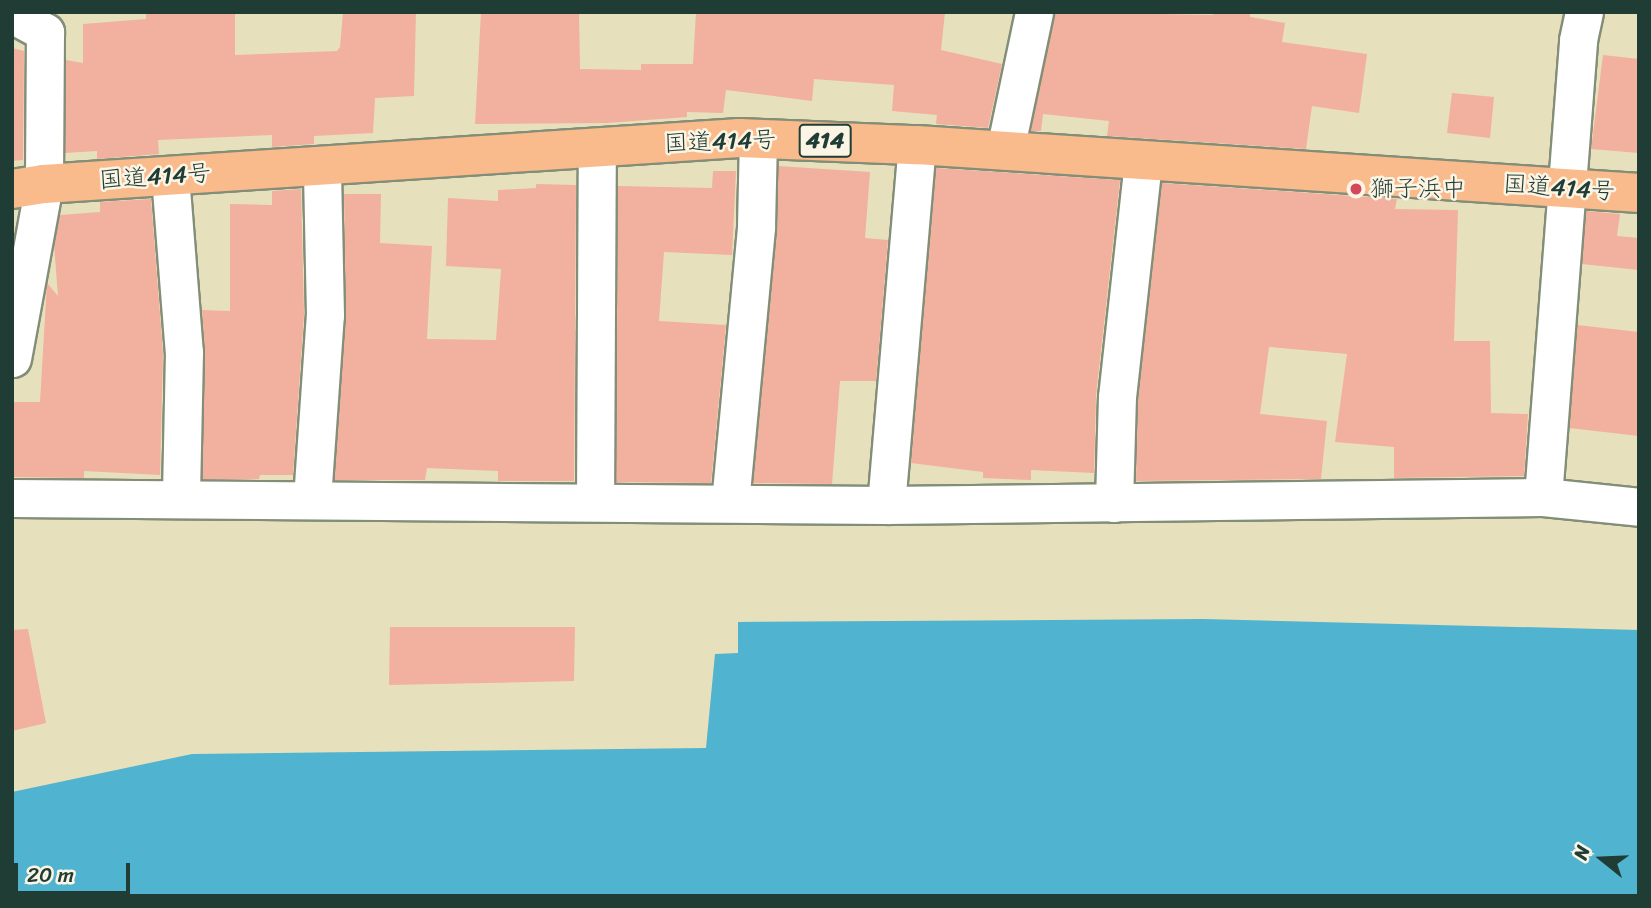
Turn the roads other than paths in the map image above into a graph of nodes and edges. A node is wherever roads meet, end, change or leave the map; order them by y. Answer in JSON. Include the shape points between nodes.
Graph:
{"nodes":[{"id":1,"x":1034,"y":12,"type":"edge"},
{"id":2,"x":1584,"y":12,"type":"edge"},
{"id":3,"x":12,"y":13,"type":"edge"},
{"id":4,"x":758,"y":139,"type":"junction"},
{"id":5,"x":917,"y":145,"type":"junction"},
{"id":6,"x":597,"y":148,"type":"junction"},
{"id":7,"x":1005,"y":150,"type":"junction"},
{"id":8,"x":1143,"y":160,"type":"junction"},
{"id":9,"x":322,"y":166,"type":"junction"},
{"id":10,"x":170,"y":176,"type":"junction"},
{"id":11,"x":28,"y":187,"type":"edge"},
{"id":12,"x":1568,"y":188,"type":"junction"},
{"id":13,"x":1639,"y":193,"type":"edge"},
{"id":14,"x":12,"y":358,"type":"edge"},
{"id":15,"x":181,"y":497,"type":"junction"},
{"id":16,"x":12,"y":498,"type":"edge"},
{"id":17,"x":1543,"y":498,"type":"junction"},
{"id":18,"x":312,"y":499,"type":"junction"},
{"id":19,"x":595,"y":502,"type":"junction"},
{"id":20,"x":730,"y":503,"type":"junction"},
{"id":21,"x":1114,"y":503,"type":"junction"},
{"id":22,"x":886,"y":505,"type":"junction"},
{"id":23,"x":1639,"y":507,"type":"edge"}],
"edges":[{"from":1,"to":7,"type":"street"},
{"from":2,"to":12,"type":"street"},
{"from":3,"to":11,"type":"street","via":[[45,32]]},
{"from":4,"to":5,"type":"highway","name":"国道414号","number":"414"},
{"from":4,"to":6,"type":"highway","name":"国道414号","number":"414"},
{"from":4,"to":20,"type":"street","via":[[756,226]]},
{"from":5,"to":7,"type":"highway","name":"国道414号","number":"414"},
{"from":5,"to":22,"type":"street"},
{"from":6,"to":9,"type":"highway","name":"国道414号","number":"414"},
{"from":6,"to":19,"type":"street"},
{"from":7,"to":8,"type":"highway","name":"国道414号","number":"414"},
{"from":8,"to":12,"type":"highway","name":"国道414号","number":"414"},
{"from":8,"to":21,"type":"street","via":[[1117,397]]},
{"from":9,"to":10,"type":"highway","name":"国道414号","number":"414"},
{"from":9,"to":18,"type":"street","via":[[325,315]]},
{"from":10,"to":11,"type":"highway","name":"国道414号","number":"414"},
{"from":10,"to":15,"type":"street","via":[[184,352]]},
{"from":11,"to":14,"type":"street"},
{"from":12,"to":13,"type":"highway","name":"国道414号","number":"414"},
{"from":12,"to":17,"type":"street"},
{"from":15,"to":16,"type":"street"},
{"from":15,"to":18,"type":"street"},
{"from":17,"to":21,"type":"street"},
{"from":17,"to":23,"type":"street"},
{"from":18,"to":19,"type":"street"},
{"from":19,"to":20,"type":"street"},
{"from":20,"to":22,"type":"street"},
{"from":21,"to":22,"type":"street"}]}
